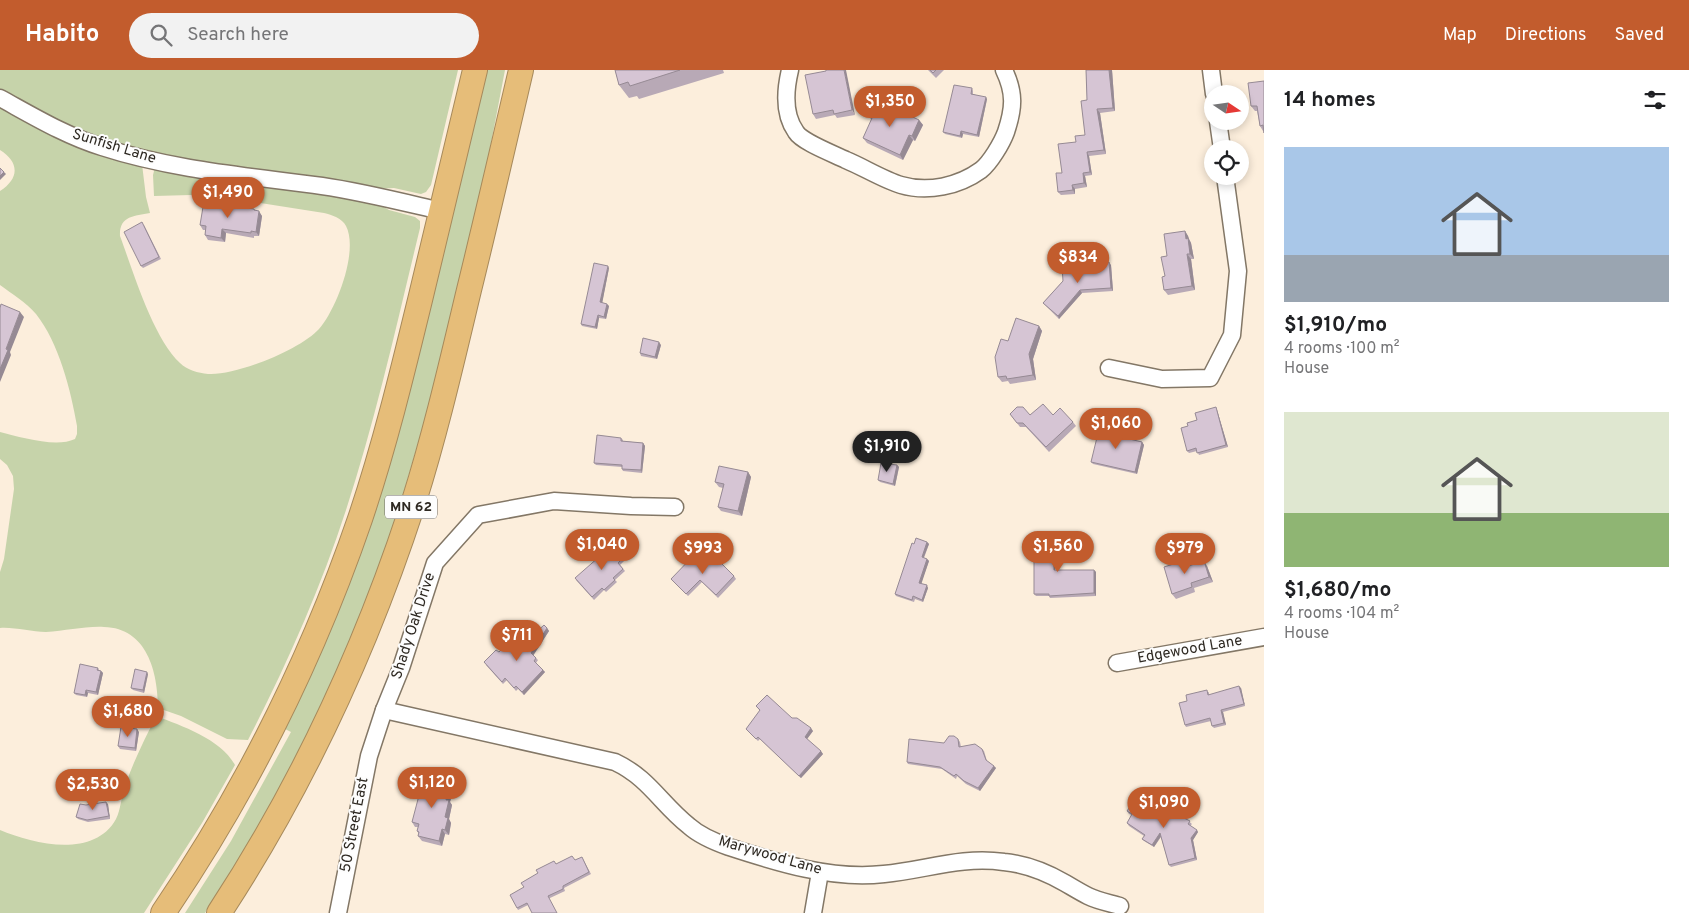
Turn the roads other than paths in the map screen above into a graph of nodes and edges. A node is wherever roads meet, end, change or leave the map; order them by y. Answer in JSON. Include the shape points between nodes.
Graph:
{"nodes":[{"id":1,"x":475,"y":70,"type":"edge"},
{"id":2,"x":512,"y":70,"type":"edge"},
{"id":3,"x":521,"y":70,"type":"edge"},
{"id":4,"x":790,"y":70,"type":"edge"},
{"id":5,"x":1004,"y":70,"type":"edge"},
{"id":6,"x":1211,"y":70,"type":"edge"},
{"id":7,"x":1213,"y":85,"type":"edge"},
{"id":8,"x":0,"y":98,"type":"edge"},
{"id":9,"x":500,"y":159,"type":"junction"},
{"id":10,"x":1226,"y":185,"type":"edge"},
{"id":11,"x":441,"y":211,"type":"junction"},
{"id":12,"x":1109,"y":368,"type":"dead end"},
{"id":13,"x":674,"y":508,"type":"dead end"},
{"id":14,"x":1264,"y":637,"type":"edge"},
{"id":15,"x":1117,"y":663,"type":"dead end"},
{"id":16,"x":384,"y":710,"type":"junction"},
{"id":17,"x":820,"y":872,"type":"junction"},
{"id":18,"x":1120,"y":906,"type":"dead end"},
{"id":19,"x":163,"y":913,"type":"edge"},
{"id":20,"x":219,"y":913,"type":"edge"},
{"id":21,"x":338,"y":913,"type":"edge"},
{"id":22,"x":813,"y":913,"type":"edge"}],
"edges":[{"from":1,"to":11,"type":"highway","number":"MN 62"},
{"from":2,"to":9,"type":"highway"},
{"from":3,"to":9,"type":"highway","number":"MN 62"},
{"from":4,"to":5,"type":"street","via":[[785,90],[787,112],[796,134],[817,147],[902,185],[928,188],[955,184],[982,169],[1002,142],[1012,114],[1012,86]]},
{"from":6,"to":7,"type":"street"},
{"from":8,"to":11,"type":"street","name":"Sunfish Lane","via":[[66,133],[129,155],[203,170],[360,192]]},
{"from":9,"to":20,"type":"highway","number":"MN 62","via":[[434,433],[388,576],[325,728],[275,822]]},
{"from":10,"to":12,"type":"street","via":[[1238,271],[1232,335],[1210,378],[1162,379]]},
{"from":11,"to":19,"type":"highway","number":"MN 62","via":[[381,450],[361,517],[325,613],[256,761]]},
{"from":13,"to":16,"type":"street","name":"Shady Oak Drive","via":[[554,501],[478,516],[435,563]]},
{"from":14,"to":15,"type":"street","name":"Edgewood Lane"},
{"from":16,"to":17,"type":"street","name":"Marywood Lane","via":[[615,762],[639,776],[702,835],[729,847]]},
{"from":16,"to":21,"type":"street","name":"50 Street East","via":[[369,756]]},
{"from":17,"to":18,"type":"street","name":"Marywood Lane","via":[[884,874],[962,860],[1006,862],[1049,874],[1088,896]]},
{"from":17,"to":22,"type":"street"}]}
